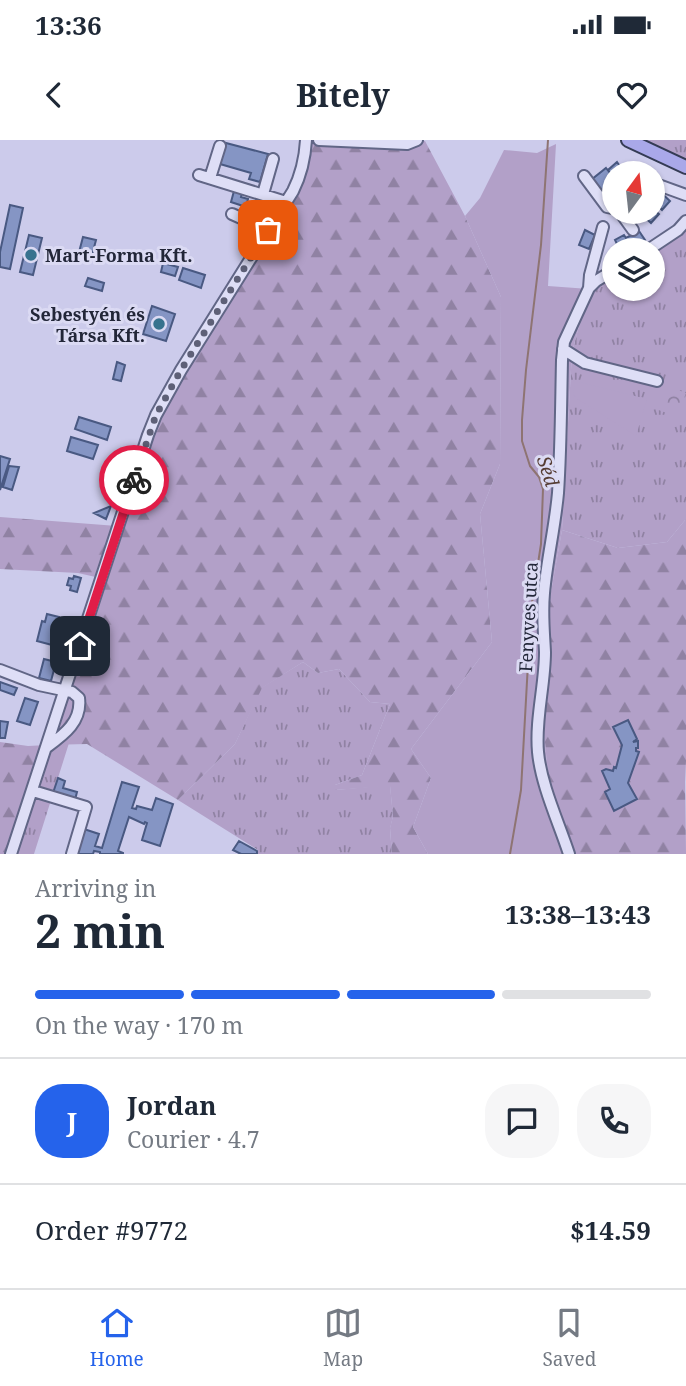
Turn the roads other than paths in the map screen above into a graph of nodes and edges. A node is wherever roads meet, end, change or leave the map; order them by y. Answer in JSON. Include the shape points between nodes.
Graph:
{"nodes":[{"id":1,"x":306,"y":140,"type":"edge"},
{"id":2,"x":319,"y":140,"type":"edge"},
{"id":3,"x":418,"y":140,"type":"edge"},
{"id":4,"x":628,"y":140,"type":"edge"},
{"id":5,"x":220,"y":146,"type":"dead end"},
{"id":6,"x":273,"y":159,"type":"dead end"},
{"id":7,"x":686,"y":167,"type":"edge"},
{"id":8,"x":584,"y":176,"type":"dead end"},
{"id":9,"x":665,"y":187,"type":"edge"},
{"id":10,"x":263,"y":194,"type":"junction"},
{"id":11,"x":686,"y":195,"type":"edge"},
{"id":12,"x":602,"y":200,"type":"edge"},
{"id":13,"x":286,"y":202,"type":"junction"},
{"id":14,"x":232,"y":215,"type":"dead end"},
{"id":15,"x":686,"y":221,"type":"edge"},
{"id":16,"x":629,"y":224,"type":"edge"},
{"id":17,"x":603,"y":227,"type":"dead end"},
{"id":18,"x":268,"y":230,"type":"junction"},
{"id":19,"x":633,"y":230,"type":"dead end"},
{"id":20,"x":665,"y":239,"type":"edge"},
{"id":21,"x":602,"y":277,"type":"edge"},
{"id":22,"x":589,"y":288,"type":"junction"},
{"id":23,"x":563,"y":349,"type":"junction"},
{"id":24,"x":168,"y":366,"type":"dead end"},
{"id":25,"x":181,"y":370,"type":"junction"},
{"id":26,"x":657,"y":381,"type":"dead end"},
{"id":27,"x":0,"y":670,"type":"edge"},
{"id":28,"x":66,"y":691,"type":"junction"},
{"id":29,"x":47,"y":747,"type":"junction"},
{"id":30,"x":33,"y":791,"type":"junction"},
{"id":31,"x":0,"y":851,"type":"edge"},
{"id":32,"x":12,"y":852,"type":"edge"},
{"id":33,"x":72,"y":854,"type":"edge"},
{"id":34,"x":569,"y":854,"type":"edge"}],
"edges":[{"from":1,"to":13,"type":"street","via":[[298,181]]},
{"from":2,"to":3,"type":"street","via":[[407,144]]},
{"from":4,"to":7,"type":"main road"},
{"from":5,"to":10,"type":"street","via":[[205,177]]},
{"from":6,"to":10,"type":"street"},
{"from":8,"to":12,"type":"street"},
{"from":9,"to":11,"type":"street"},
{"from":10,"to":13,"type":"street"},
{"from":13,"to":18,"type":"street"},
{"from":14,"to":18,"type":"street"},
{"from":15,"to":20,"type":"street"},
{"from":16,"to":19,"type":"street"},
{"from":17,"to":22,"type":"street"},
{"from":18,"to":25,"type":"street"},
{"from":21,"to":22,"type":"street","name":"Fenyves utca"},
{"from":22,"to":23,"type":"street","name":"Fenyves utca"},
{"from":23,"to":26,"type":"street","via":[[585,363]]},
{"from":23,"to":34,"type":"street","name":"Fenyves utca","via":[[558,494],[544,592],[538,750]]},
{"from":24,"to":25,"type":"street"},
{"from":25,"to":28,"type":"street","via":[[148,435]]},
{"from":27,"to":28,"type":"street"},
{"from":28,"to":29,"type":"street"},
{"from":28,"to":29,"type":"street","via":[[79,698],[78,714],[64,735]]},
{"from":29,"to":30,"type":"street"},
{"from":30,"to":32,"type":"street"},
{"from":30,"to":33,"type":"street","via":[[86,807]]},
{"from":31,"to":32,"type":"street"}]}
